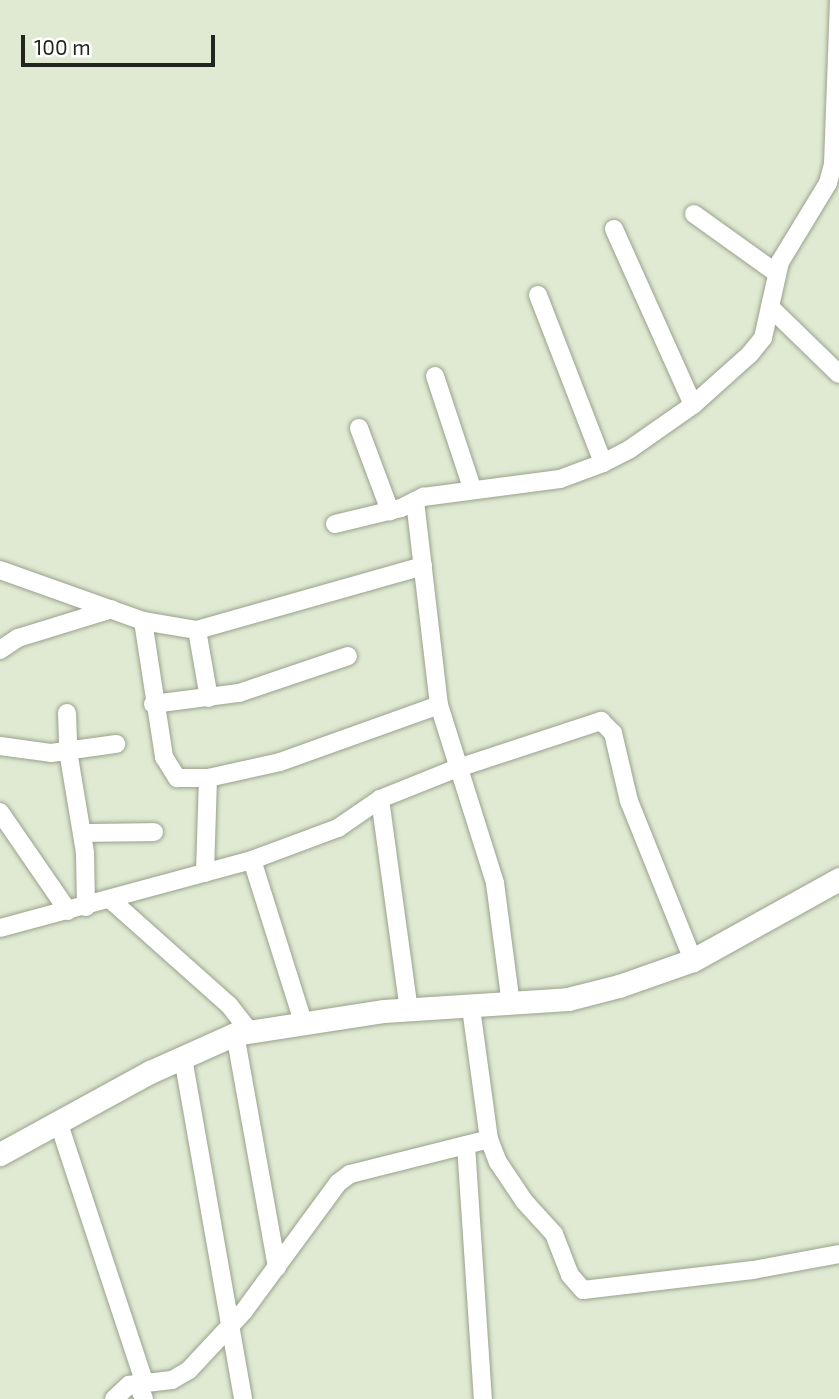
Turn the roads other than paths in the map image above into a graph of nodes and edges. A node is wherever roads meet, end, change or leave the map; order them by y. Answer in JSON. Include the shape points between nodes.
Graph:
{"nodes":[{"id":1,"x":839,"y":0,"type":"edge"},
{"id":2,"x":694,"y":214,"type":"dead end"},
{"id":3,"x":614,"y":229,"type":"dead end"},
{"id":4,"x":775,"y":272,"type":"junction"},
{"id":5,"x":538,"y":295,"type":"dead end"},
{"id":6,"x":770,"y":307,"type":"junction"},
{"id":7,"x":839,"y":374,"type":"edge"},
{"id":8,"x":435,"y":376,"type":"dead end"},
{"id":9,"x":693,"y":405,"type":"junction"},
{"id":10,"x":359,"y":428,"type":"dead end"},
{"id":11,"x":603,"y":463,"type":"junction"},
{"id":12,"x":472,"y":488,"type":"junction"},
{"id":13,"x":415,"y":501,"type":"junction"},
{"id":14,"x":390,"y":511,"type":"junction"},
{"id":15,"x":335,"y":524,"type":"dead end"},
{"id":16,"x":423,"y":566,"type":"junction"},
{"id":17,"x":0,"y":570,"type":"edge"},
{"id":18,"x":112,"y":609,"type":"junction"},
{"id":19,"x":144,"y":621,"type":"junction"},
{"id":20,"x":197,"y":630,"type":"junction"},
{"id":21,"x":0,"y":650,"type":"edge"},
{"id":22,"x":348,"y":656,"type":"dead end"},
{"id":23,"x":209,"y":698,"type":"junction"},
{"id":24,"x":153,"y":704,"type":"junction"},
{"id":25,"x":439,"y":705,"type":"junction"},
{"id":26,"x":67,"y":713,"type":"dead end"},
{"id":27,"x":116,"y":744,"type":"dead end"},
{"id":28,"x":0,"y":746,"type":"edge"},
{"id":29,"x":68,"y":751,"type":"junction"},
{"id":30,"x":456,"y":769,"type":"junction"},
{"id":31,"x":208,"y":778,"type":"junction"},
{"id":32,"x":380,"y":799,"type":"junction"},
{"id":33,"x":0,"y":812,"type":"edge"},
{"id":34,"x":153,"y":832,"type":"dead end"},
{"id":35,"x":83,"y":833,"type":"junction"},
{"id":36,"x":252,"y":860,"type":"junction"},
{"id":37,"x":205,"y":873,"type":"junction"},
{"id":38,"x":839,"y":879,"type":"edge"},
{"id":39,"x":111,"y":900,"type":"junction"},
{"id":40,"x":77,"y":909,"type":"junction"},
{"id":41,"x":0,"y":928,"type":"edge"},
{"id":42,"x":693,"y":960,"type":"junction"},
{"id":43,"x":511,"y":1004,"type":"junction"},
{"id":44,"x":471,"y":1008,"type":"junction"},
{"id":45,"x":409,"y":1011,"type":"junction"},
{"id":46,"x":303,"y":1022,"type":"junction"},
{"id":47,"x":242,"y":1032,"type":"junction"},
{"id":48,"x":183,"y":1058,"type":"junction"},
{"id":49,"x":58,"y":1121,"type":"junction"},
{"id":50,"x":489,"y":1139,"type":"junction"},
{"id":51,"x":466,"y":1145,"type":"junction"},
{"id":52,"x":0,"y":1154,"type":"edge"},
{"id":53,"x":839,"y":1254,"type":"edge"},
{"id":54,"x":277,"y":1267,"type":"junction"},
{"id":55,"x":230,"y":1326,"type":"junction"},
{"id":56,"x":142,"y":1388,"type":"edge"},
{"id":57,"x":114,"y":1399,"type":"edge"},
{"id":58,"x":243,"y":1399,"type":"edge"},
{"id":59,"x":483,"y":1399,"type":"edge"}],
"edges":[{"from":1,"to":4,"type":"street","via":[[833,164],[828,183]]},
{"from":2,"to":4,"type":"street"},
{"from":3,"to":9,"type":"street"},
{"from":4,"to":6,"type":"street"},
{"from":5,"to":11,"type":"street"},
{"from":6,"to":7,"type":"street"},
{"from":6,"to":9,"type":"street","via":[[763,338]]},
{"from":8,"to":12,"type":"street"},
{"from":9,"to":11,"type":"street"},
{"from":10,"to":14,"type":"street"},
{"from":11,"to":12,"type":"street","via":[[560,479]]},
{"from":12,"to":13,"type":"street"},
{"from":13,"to":14,"type":"street"},
{"from":13,"to":16,"type":"street"},
{"from":14,"to":15,"type":"street"},
{"from":16,"to":20,"type":"street"},
{"from":16,"to":25,"type":"street"},
{"from":17,"to":18,"type":"street"},
{"from":18,"to":19,"type":"street"},
{"from":18,"to":21,"type":"street","via":[[18,638]]},
{"from":19,"to":20,"type":"street"},
{"from":19,"to":24,"type":"street"},
{"from":20,"to":23,"type":"street"},
{"from":22,"to":23,"type":"street","via":[[308,673]]},
{"from":23,"to":24,"type":"street"},
{"from":24,"to":31,"type":"street","via":[[170,770],[177,778]]},
{"from":25,"to":30,"type":"street"},
{"from":25,"to":31,"type":"street","via":[[307,754]]},
{"from":26,"to":29,"type":"street"},
{"from":27,"to":29,"type":"street"},
{"from":28,"to":29,"type":"street"},
{"from":29,"to":35,"type":"street"},
{"from":30,"to":32,"type":"street"},
{"from":30,"to":42,"type":"street","via":[[601,721],[609,725],[629,801]]},
{"from":30,"to":43,"type":"street","via":[[495,883]]},
{"from":31,"to":37,"type":"street"},
{"from":32,"to":36,"type":"street","via":[[338,828]]},
{"from":32,"to":45,"type":"street"},
{"from":33,"to":40,"type":"street"},
{"from":34,"to":35,"type":"street"},
{"from":35,"to":40,"type":"street"},
{"from":36,"to":37,"type":"street"},
{"from":36,"to":46,"type":"street"},
{"from":37,"to":39,"type":"street"},
{"from":38,"to":42,"type":"main road"},
{"from":39,"to":40,"type":"street"},
{"from":39,"to":47,"type":"street","via":[[229,1005]]},
{"from":40,"to":41,"type":"street"},
{"from":42,"to":43,"type":"main road","via":[[580,996]]},
{"from":43,"to":44,"type":"main road"},
{"from":44,"to":45,"type":"main road"},
{"from":44,"to":50,"type":"street"},
{"from":45,"to":46,"type":"main road"},
{"from":46,"to":47,"type":"main road"},
{"from":47,"to":48,"type":"main road"},
{"from":47,"to":54,"type":"street"},
{"from":48,"to":49,"type":"main road"},
{"from":48,"to":55,"type":"street"},
{"from":49,"to":52,"type":"main road"},
{"from":49,"to":56,"type":"street"},
{"from":50,"to":51,"type":"street"},
{"from":50,"to":53,"type":"street","via":[[524,1201],[554,1234],[570,1275],[583,1290],[753,1270]]},
{"from":51,"to":54,"type":"street","via":[[350,1174],[338,1183]]},
{"from":51,"to":59,"type":"street"},
{"from":54,"to":55,"type":"street"},
{"from":55,"to":56,"type":"street","via":[[189,1370]]},
{"from":55,"to":58,"type":"street"},
{"from":56,"to":57,"type":"street"}]}
